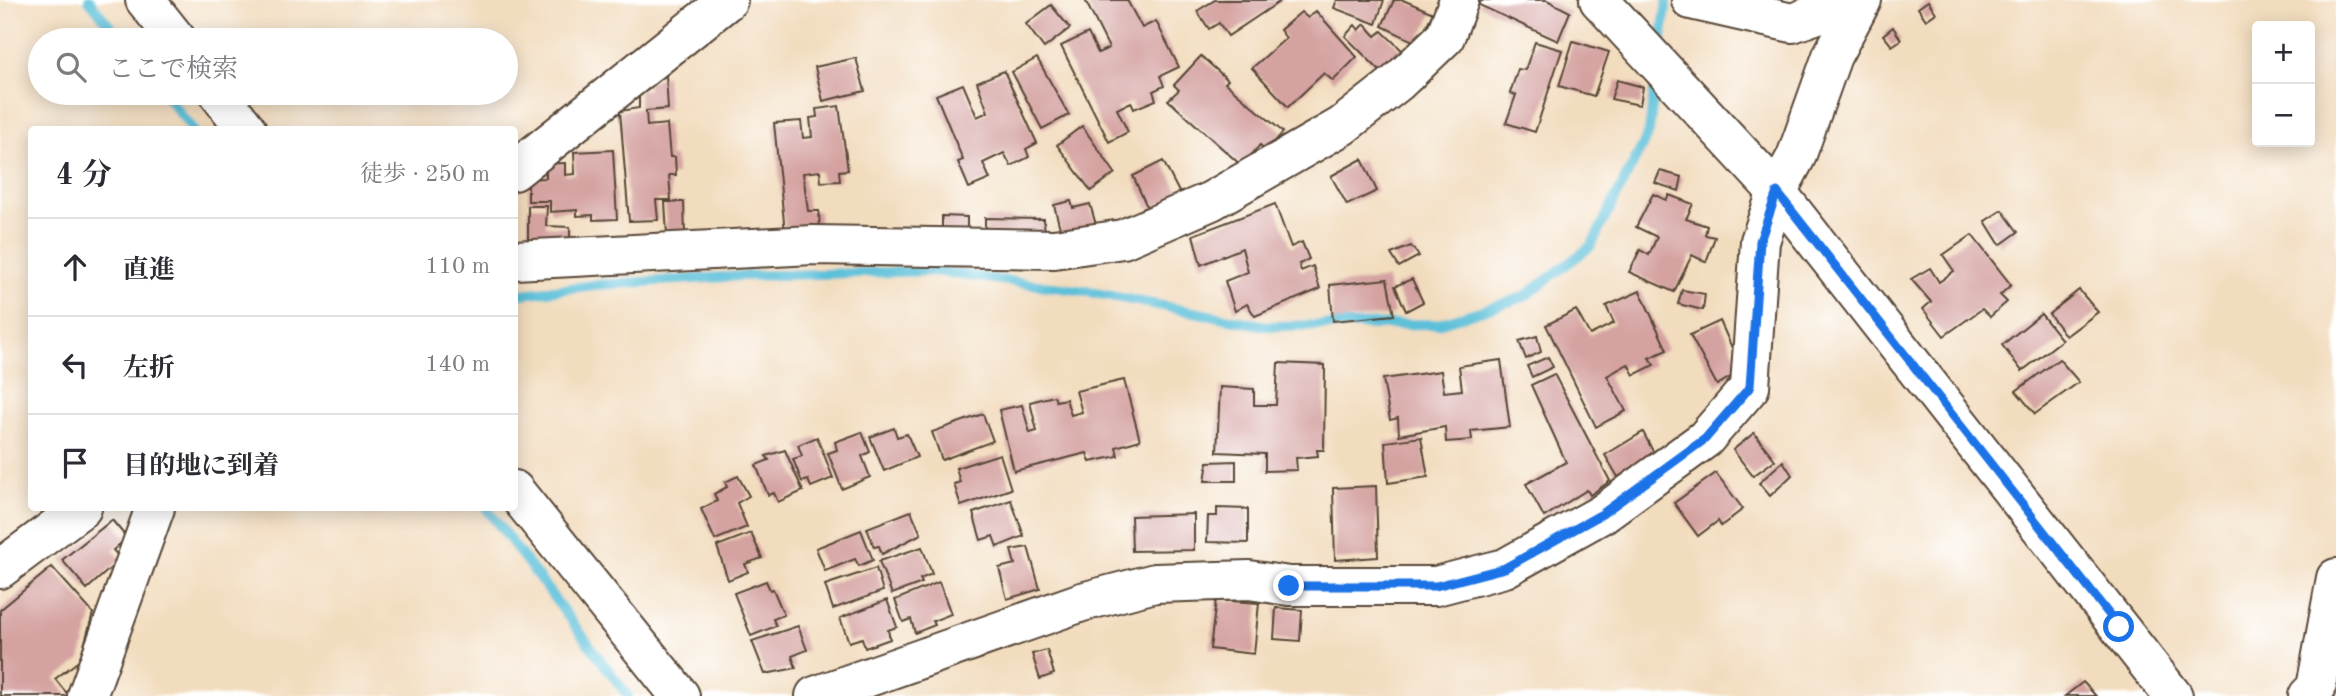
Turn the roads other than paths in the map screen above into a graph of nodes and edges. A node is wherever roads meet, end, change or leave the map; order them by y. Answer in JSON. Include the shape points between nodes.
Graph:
{"nodes":[{"id":1,"x":145,"y":0,"type":"edge"},
{"id":2,"x":728,"y":0,"type":"edge"},
{"id":3,"x":1459,"y":0,"type":"edge"},
{"id":4,"x":1599,"y":0,"type":"edge"},
{"id":5,"x":1691,"y":0,"type":"edge"},
{"id":6,"x":1857,"y":0,"type":"edge"},
{"id":7,"x":1862,"y":0,"type":"edge"},
{"id":8,"x":167,"y":28,"type":"edge"},
{"id":9,"x":227,"y":105,"type":"edge"},
{"id":10,"x":244,"y":126,"type":"edge"},
{"id":11,"x":518,"y":168,"type":"edge"},
{"id":12,"x":1777,"y":192,"type":"junction"},
{"id":13,"x":518,"y":260,"type":"edge"},
{"id":14,"x":518,"y":495,"type":"edge"},
{"id":15,"x":78,"y":511,"type":"edge"},
{"id":16,"x":154,"y":511,"type":"edge"},
{"id":17,"x":0,"y":569,"type":"edge"},
{"id":18,"x":2336,"y":578,"type":"edge"},
{"id":19,"x":87,"y":696,"type":"edge"},
{"id":20,"x":680,"y":696,"type":"edge"},
{"id":21,"x":815,"y":696,"type":"edge"},
{"id":22,"x":2173,"y":696,"type":"edge"},
{"id":23,"x":2308,"y":696,"type":"edge"}],
"edges":[{"from":1,"to":8,"type":"street"},
{"from":2,"to":11,"type":"street"},
{"from":3,"to":13,"type":"street","via":[[1445,37],[1342,126],[1211,201],[1123,239],[1054,248],[813,245]]},
{"from":4,"to":12,"type":"street"},
{"from":5,"to":6,"type":"street","via":[[1793,23]]},
{"from":7,"to":12,"type":"street","via":[[1832,56],[1796,157]]},
{"from":9,"to":10,"type":"street"},
{"from":12,"to":21,"type":"street","via":[[1760,241],[1750,387],[1705,439],[1602,514],[1505,568],[1436,586],[1289,586],[1249,580],[1155,583],[1082,602]]},
{"from":12,"to":22,"type":"street"},
{"from":14,"to":20,"type":"street"},
{"from":15,"to":17,"type":"street"},
{"from":16,"to":19,"type":"street"},
{"from":18,"to":23,"type":"street","via":[[2316,688]]}]}
